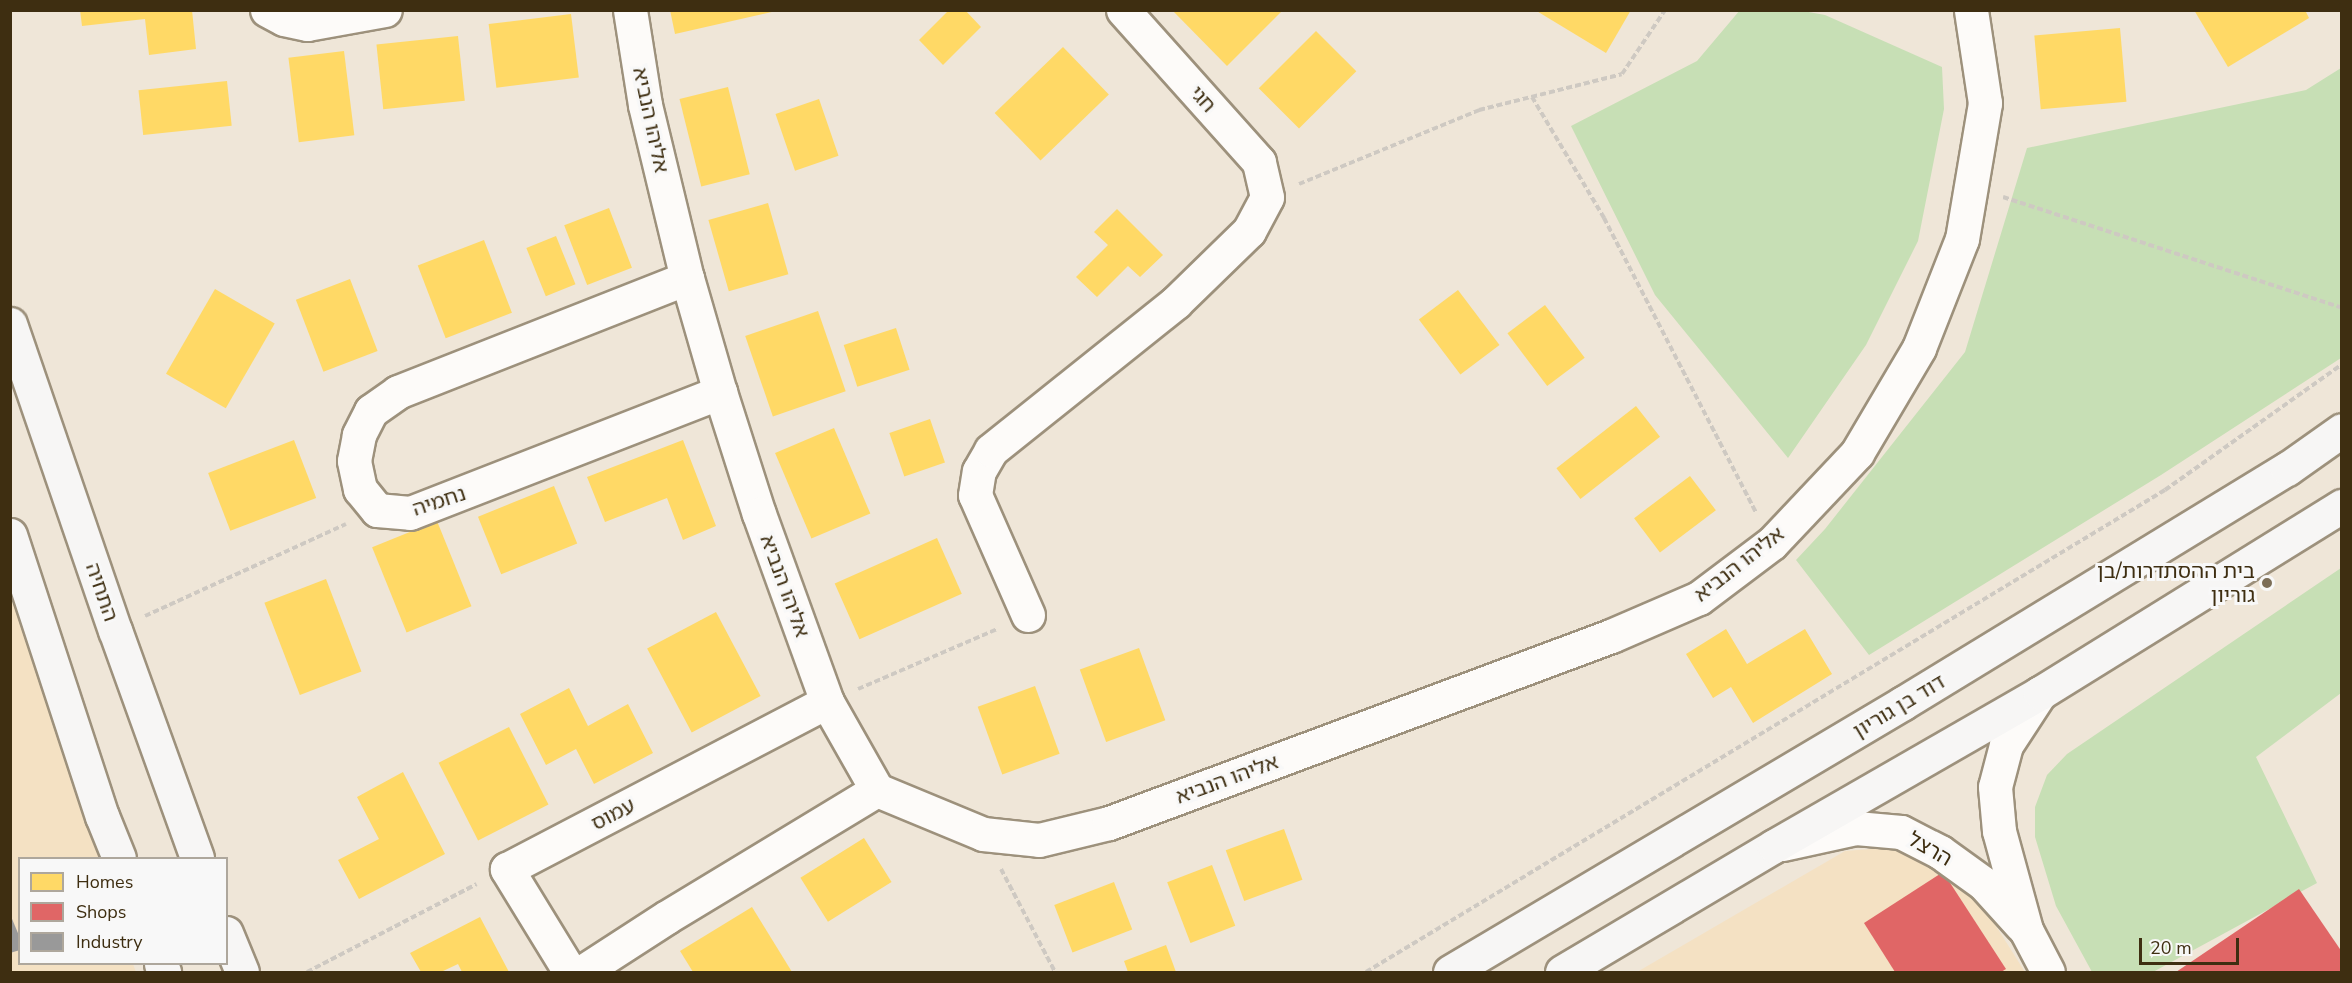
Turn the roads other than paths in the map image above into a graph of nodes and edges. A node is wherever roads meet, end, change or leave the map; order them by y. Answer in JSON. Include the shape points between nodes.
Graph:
{"nodes":[{"id":1,"x":267,"y":10,"type":"edge"},
{"id":2,"x":385,"y":10,"type":"edge"},
{"id":3,"x":630,"y":10,"type":"edge"},
{"id":4,"x":1123,"y":10,"type":"edge"},
{"id":5,"x":1971,"y":10,"type":"edge"},
{"id":6,"x":687,"y":278,"type":"junction"},
{"id":7,"x":10,"y":324,"type":"edge"},
{"id":8,"x":720,"y":392,"type":"junction"},
{"id":9,"x":2342,"y":430,"type":"edge"},
{"id":10,"x":2342,"y":506,"type":"edge"},
{"id":11,"x":10,"y":535,"type":"edge"},
{"id":12,"x":1028,"y":615,"type":"road end"},
{"id":13,"x":2040,"y":693,"type":"junction"},
{"id":14,"x":827,"y":702,"type":"junction"},
{"id":15,"x":877,"y":790,"type":"junction"},
{"id":16,"x":1774,"y":846,"type":"junction"},
{"id":17,"x":119,"y":857,"type":"edge"},
{"id":18,"x":197,"y":857,"type":"edge"},
{"id":19,"x":2025,"y":930,"type":"junction"},
{"id":20,"x":228,"y":938,"type":"edge"},
{"id":21,"x":242,"y":972,"type":"edge"},
{"id":22,"x":570,"y":972,"type":"edge"},
{"id":23,"x":582,"y":972,"type":"edge"},
{"id":24,"x":1450,"y":972,"type":"edge"},
{"id":25,"x":1562,"y":972,"type":"edge"},
{"id":26,"x":2048,"y":972,"type":"edge"}],
"edges":[{"from":1,"to":2,"type":"street","via":[[307,24]]},
{"from":3,"to":6,"type":"street","name":"אליהו הנביא","via":[[645,105]]},
{"from":4,"to":12,"type":"street","name":"חגי","via":[[1259,162],[1267,197],[1249,231],[1175,303],[992,450],[979,471],[975,495]]},
{"from":5,"to":15,"type":"street","name":"אליהו הנביא","via":[[1985,103],[1962,239],[1919,348],[1857,453],[1772,543],[1699,598],[1611,636],[1131,815],[1039,840],[983,834]]},
{"from":6,"to":8,"type":"street","name":"אליהו הנביא"},
{"from":6,"to":8,"type":"street","name":"נחמיה","via":[[398,392],[371,411],[359,435],[354,461],[360,489],[377,510],[410,513]]},
{"from":7,"to":18,"type":"main road","name":"התחיה"},
{"from":8,"to":14,"type":"street","name":"אליהו הנביא"},
{"from":9,"to":24,"type":"main road","name":"דוד בן גוריון","via":[[2287,469],[1934,685]]},
{"from":10,"to":13,"type":"main road"},
{"from":11,"to":17,"type":"main road"},
{"from":13,"to":16,"type":"main road"},
{"from":13,"to":19,"type":"street","name":"הרצל","via":[[2006,745],[1995,787],[1999,831]]},
{"from":14,"to":15,"type":"street","name":"אליהו הנביא"},
{"from":14,"to":22,"type":"street","name":"עמוס","via":[[507,869]]},
{"from":15,"to":23,"type":"street"},
{"from":16,"to":19,"type":"street","name":"הרצל","via":[[1856,828],[1900,832],[1940,852],[1983,883]]},
{"from":16,"to":25,"type":"main road"},
{"from":19,"to":26,"type":"street","name":"הרצל"},
{"from":20,"to":21,"type":"main road"}]}
